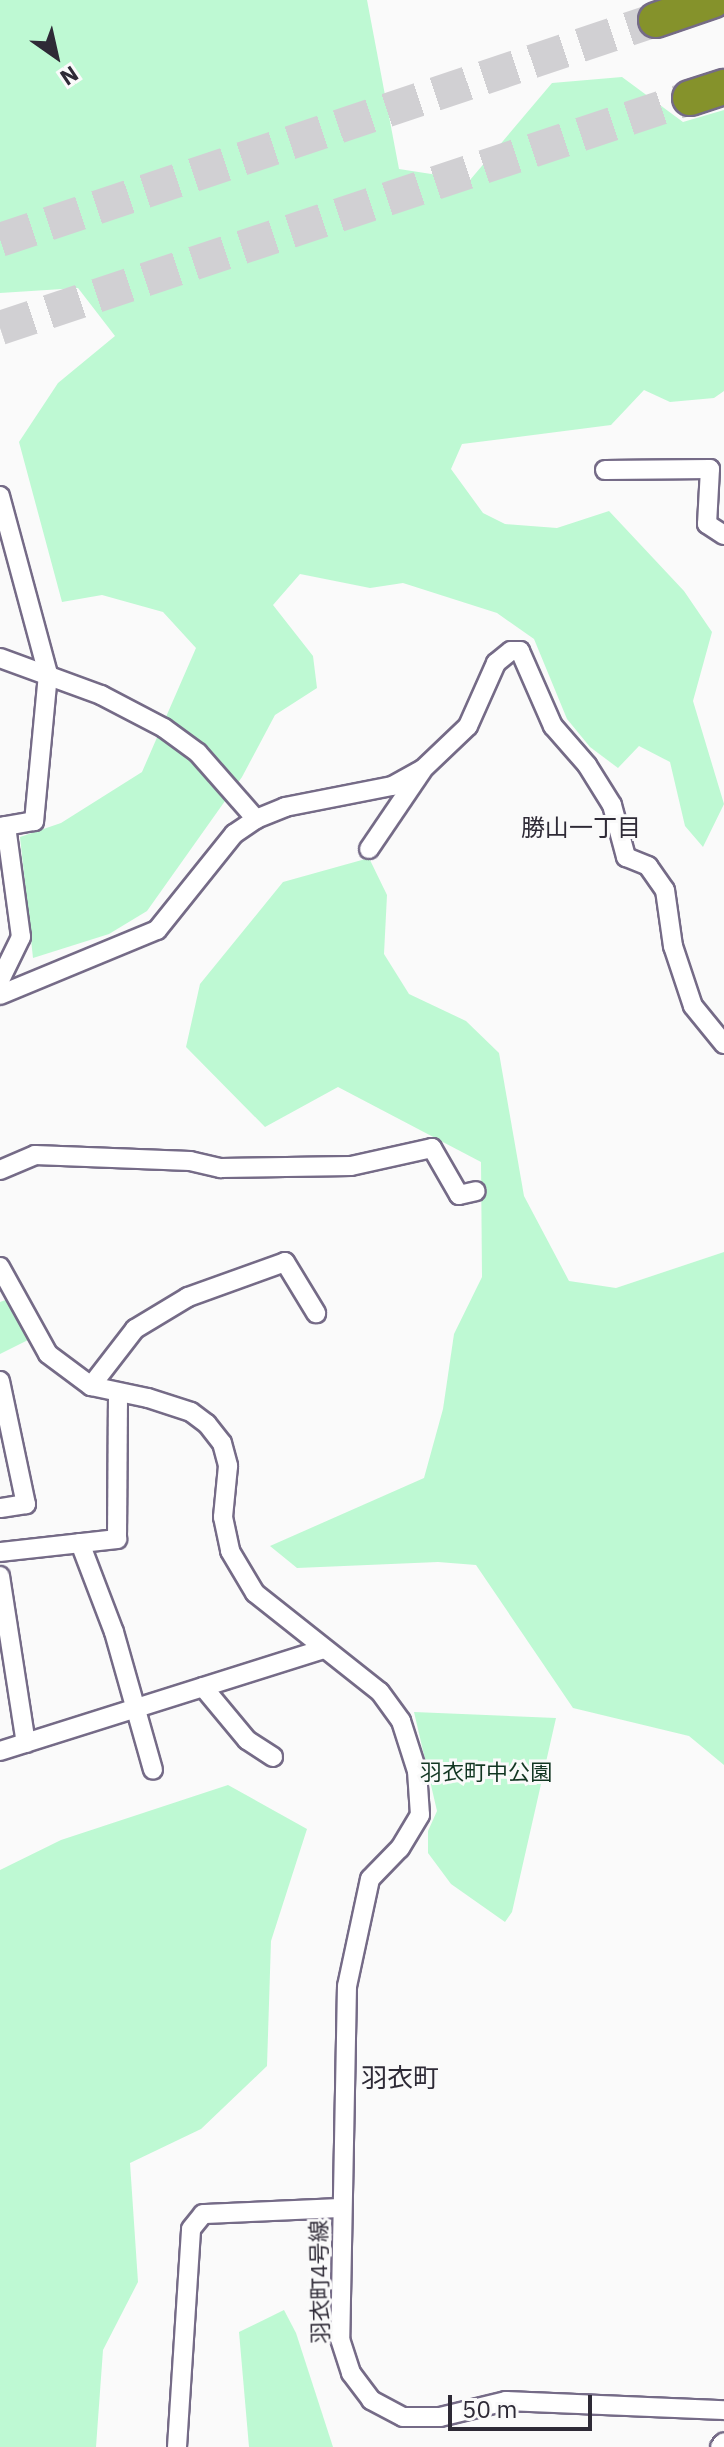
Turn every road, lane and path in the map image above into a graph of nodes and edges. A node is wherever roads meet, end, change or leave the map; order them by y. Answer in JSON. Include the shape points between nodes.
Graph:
{"nodes":[{"id":1,"x":714,"y":0,"type":"edge"},
{"id":2,"x":656,"y":20,"type":"tunnel mouth"},
{"id":3,"x":724,"y":87,"type":"edge"},
{"id":4,"x":690,"y":98,"type":"tunnel mouth"},
{"id":5,"x":605,"y":470,"type":"dead end"},
{"id":6,"x":0,"y":496,"type":"edge"},
{"id":7,"x":724,"y":535,"type":"edge"},
{"id":8,"x":0,"y":658,"type":"edge"},
{"id":9,"x":48,"y":674,"type":"junction"},
{"id":10,"x":423,"y":769,"type":"junction"},
{"id":11,"x":256,"y":819,"type":"junction"},
{"id":12,"x":3,"y":826,"type":"edge"},
{"id":13,"x":369,"y":849,"type":"dead end"},
{"id":14,"x":0,"y":980,"type":"edge"},
{"id":15,"x":0,"y":995,"type":"edge"},
{"id":16,"x":724,"y":1044,"type":"edge"},
{"id":17,"x":0,"y":1170,"type":"edge"},
{"id":18,"x":476,"y":1191,"type":"dead end"},
{"id":19,"x":3,"y":1280,"type":"edge"},
{"id":20,"x":316,"y":1313,"type":"dead end"},
{"id":21,"x":0,"y":1381,"type":"edge"},
{"id":22,"x":91,"y":1386,"type":"junction"},
{"id":23,"x":118,"y":1393,"type":"junction"},
{"id":24,"x":0,"y":1508,"type":"edge"},
{"id":25,"x":80,"y":1543,"type":"junction"},
{"id":26,"x":0,"y":1552,"type":"edge"},
{"id":27,"x":0,"y":1576,"type":"edge"},
{"id":28,"x":323,"y":1649,"type":"junction"},
{"id":29,"x":203,"y":1687,"type":"junction"},
{"id":30,"x":136,"y":1709,"type":"junction"},
{"id":31,"x":26,"y":1743,"type":"junction"},
{"id":32,"x":0,"y":1751,"type":"edge"},
{"id":33,"x":273,"y":1757,"type":"dead end"},
{"id":34,"x":153,"y":1770,"type":"dead end"},
{"id":35,"x":342,"y":2208,"type":"junction"},
{"id":36,"x":724,"y":2410,"type":"edge"},
{"id":37,"x":724,"y":2442,"type":"edge"},
{"id":38,"x":177,"y":2447,"type":"edge"},
{"id":39,"x":720,"y":2447,"type":"edge"}],
"edges":[{"from":1,"to":2,"type":"highway"},
{"from":3,"to":4,"type":"highway"},
{"from":5,"to":7,"type":"street","via":[[710,469],[707,524]]},
{"from":6,"to":9,"type":"street"},
{"from":8,"to":9,"type":"street"},
{"from":9,"to":11,"type":"street","via":[[164,728],[198,753]]},
{"from":9,"to":12,"type":"street","via":[[34,821]]},
{"from":10,"to":11,"type":"street","via":[[392,786],[285,807]]},
{"from":10,"to":13,"type":"street"},
{"from":10,"to":16,"type":"street","via":[[468,726],[496,663],[511,651],[520,651],[553,726],[612,805],[626,857],[648,866],[665,890],[673,946],[693,1006]]},
{"from":11,"to":15,"type":"street","via":[[234,834],[157,930]]},
{"from":12,"to":14,"type":"street","via":[[21,937]]},
{"from":17,"to":18,"type":"street","via":[[35,1155],[190,1161],[221,1168],[351,1166],[432,1148],[459,1195]]},
{"from":19,"to":22,"type":"street","via":[[48,1354]]},
{"from":20,"to":22,"type":"street","via":[[285,1262],[188,1297],[135,1329]]},
{"from":21,"to":24,"type":"street","via":[[26,1504]]},
{"from":22,"to":23,"type":"street"},
{"from":23,"to":25,"type":"street","via":[[117,1539]]},
{"from":23,"to":28,"type":"street","via":[[191,1412],[222,1443],[228,1466],[223,1517],[230,1551],[255,1593]]},
{"from":25,"to":26,"type":"street"},
{"from":25,"to":30,"type":"street"},
{"from":27,"to":31,"type":"street"},
{"from":28,"to":29,"type":"street"},
{"from":28,"to":35,"type":"street","name":"羽衣町4号線","via":[[380,1692],[401,1721],[417,1771],[420,1815],[400,1848],[370,1879],[347,1986]]},
{"from":29,"to":30,"type":"street"},
{"from":29,"to":33,"type":"street","via":[[247,1740]]},
{"from":30,"to":31,"type":"street"},
{"from":30,"to":34,"type":"street"},
{"from":31,"to":32,"type":"street"},
{"from":35,"to":36,"type":"street","name":"羽衣町4号線","via":[[340,2339],[351,2373],[371,2400],[403,2417],[440,2417],[506,2401]]},
{"from":35,"to":38,"type":"street","via":[[203,2214],[191,2229]]},
{"from":37,"to":39,"type":"street"}]}
